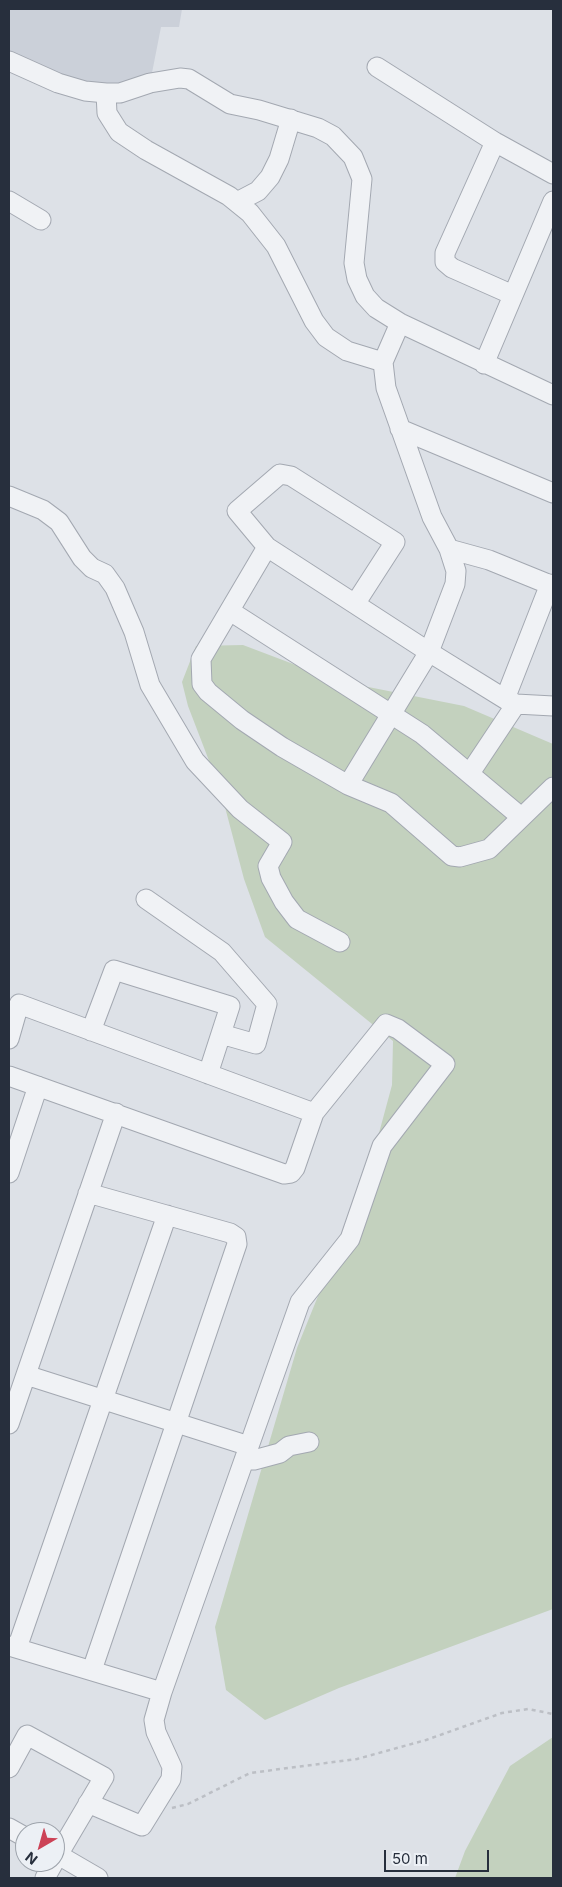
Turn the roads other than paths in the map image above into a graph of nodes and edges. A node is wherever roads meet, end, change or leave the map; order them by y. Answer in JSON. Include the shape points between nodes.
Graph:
{"nodes":[{"id":1,"x":9,"y":61,"type":"edge"},
{"id":2,"x":377,"y":67,"type":"dead end"},
{"id":3,"x":106,"y":93,"type":"junction"},
{"id":4,"x":290,"y":120,"type":"junction"},
{"id":5,"x":494,"y":142,"type":"junction"},
{"id":6,"x":553,"y":174,"type":"edge"},
{"id":7,"x":9,"y":201,"type":"edge"},
{"id":8,"x":553,"y":201,"type":"edge"},
{"id":9,"x":237,"y":202,"type":"junction"},
{"id":10,"x":41,"y":220,"type":"dead end"},
{"id":11,"x":513,"y":295,"type":"junction"},
{"id":12,"x":400,"y":323,"type":"junction"},
{"id":13,"x":383,"y":362,"type":"junction"},
{"id":14,"x":484,"y":364,"type":"junction"},
{"id":15,"x":553,"y":395,"type":"edge"},
{"id":16,"x":400,"y":429,"type":"junction"},
{"id":17,"x":553,"y":493,"type":"edge"},
{"id":18,"x":9,"y":496,"type":"edge"},
{"id":19,"x":267,"y":547,"type":"junction"},
{"id":20,"x":449,"y":549,"type":"junction"},
{"id":21,"x":552,"y":585,"type":"edge"},
{"id":22,"x":355,"y":604,"type":"junction"},
{"id":23,"x":230,"y":611,"type":"junction"},
{"id":24,"x":429,"y":652,"type":"junction"},
{"id":25,"x":510,"y":701,"type":"junction"},
{"id":26,"x":553,"y":706,"type":"edge"},
{"id":27,"x":390,"y":714,"type":"junction"},
{"id":28,"x":470,"y":773,"type":"junction"},
{"id":29,"x":348,"y":785,"type":"junction"},
{"id":30,"x":553,"y":787,"type":"edge"},
{"id":31,"x":521,"y":817,"type":"junction"},
{"id":32,"x":146,"y":899,"type":"dead end"},
{"id":33,"x":340,"y":942,"type":"dead end"},
{"id":34,"x":91,"y":1031,"type":"junction"},
{"id":35,"x":221,"y":1034,"type":"junction"},
{"id":36,"x":9,"y":1039,"type":"edge"},
{"id":37,"x":208,"y":1074,"type":"junction"},
{"id":38,"x":9,"y":1076,"type":"edge"},
{"id":39,"x":38,"y":1086,"type":"junction"},
{"id":40,"x":116,"y":1113,"type":"junction"},
{"id":41,"x":314,"y":1113,"type":"junction"},
{"id":42,"x":9,"y":1173,"type":"edge"},
{"id":43,"x":88,"y":1193,"type":"junction"},
{"id":44,"x":167,"y":1215,"type":"junction"},
{"id":45,"x":26,"y":1375,"type":"junction"},
{"id":46,"x":103,"y":1400,"type":"junction"},
{"id":47,"x":9,"y":1424,"type":"edge"},
{"id":48,"x":174,"y":1424,"type":"junction"},
{"id":49,"x":309,"y":1442,"type":"dead end"},
{"id":50,"x":246,"y":1453,"type":"junction"},
{"id":51,"x":13,"y":1647,"type":"edge"},
{"id":52,"x":92,"y":1670,"type":"junction"},
{"id":53,"x":162,"y":1692,"type":"junction"},
{"id":54,"x":9,"y":1768,"type":"edge"},
{"id":55,"x":88,"y":1803,"type":"junction"},
{"id":56,"x":65,"y":1842,"type":"edge"},
{"id":57,"x":65,"y":1862,"type":"edge"},
{"id":58,"x":98,"y":1878,"type":"edge"}],
"edges":[{"from":1,"to":3,"type":"street","via":[[58,83]]},
{"from":2,"to":5,"type":"street"},
{"from":3,"to":4,"type":"street","via":[[120,93],[150,83],[189,79],[230,104]]},
{"from":3,"to":9,"type":"street","via":[[106,113],[119,132]]},
{"from":4,"to":9,"type":"street","via":[[279,159],[270,177],[258,191]]},
{"from":4,"to":12,"type":"street","via":[[334,136],[353,157],[362,179],[354,263],[357,279],[365,296],[376,308]]},
{"from":5,"to":6,"type":"street"},
{"from":5,"to":11,"type":"street","via":[[445,253],[445,262]]},
{"from":7,"to":10,"type":"street"},
{"from":8,"to":11,"type":"street"},
{"from":9,"to":13,"type":"street","via":[[276,246],[314,321],[326,337],[347,351]]},
{"from":11,"to":14,"type":"street"},
{"from":12,"to":13,"type":"street"},
{"from":12,"to":14,"type":"street"},
{"from":13,"to":16,"type":"street","via":[[386,388]]},
{"from":14,"to":15,"type":"street"},
{"from":16,"to":17,"type":"street"},
{"from":16,"to":20,"type":"street","via":[[432,517]]},
{"from":18,"to":33,"type":"street","via":[[43,510],[59,522],[82,558],[105,574],[116,588],[150,685],[195,761],[240,809],[282,842],[268,866],[270,878],[284,902],[297,919]]},
{"from":19,"to":22,"type":"street"},
{"from":19,"to":22,"type":"street","via":[[237,511],[280,474],[291,476],[395,542]]},
{"from":19,"to":23,"type":"street"},
{"from":20,"to":21,"type":"street","via":[[489,560]]},
{"from":20,"to":24,"type":"street","via":[[456,571],[455,584]]},
{"from":21,"to":25,"type":"street"},
{"from":22,"to":24,"type":"street"},
{"from":23,"to":27,"type":"street"},
{"from":23,"to":29,"type":"street","via":[[201,659],[202,684],[242,720]]},
{"from":24,"to":25,"type":"street"},
{"from":24,"to":27,"type":"street"},
{"from":25,"to":26,"type":"street"},
{"from":25,"to":28,"type":"street"},
{"from":27,"to":28,"type":"street","via":[[430,739]]},
{"from":27,"to":29,"type":"street"},
{"from":28,"to":31,"type":"street"},
{"from":29,"to":31,"type":"street","via":[[391,803],[452,856],[489,849]]},
{"from":30,"to":31,"type":"street"},
{"from":32,"to":35,"type":"street","via":[[222,952],[267,1004],[256,1044]]},
{"from":34,"to":35,"type":"street","via":[[114,970],[230,1006]]},
{"from":34,"to":36,"type":"street","via":[[19,1004]]},
{"from":34,"to":37,"type":"street"},
{"from":35,"to":37,"type":"street"},
{"from":37,"to":41,"type":"street"},
{"from":38,"to":39,"type":"street"},
{"from":39,"to":40,"type":"street"},
{"from":39,"to":42,"type":"street"},
{"from":40,"to":41,"type":"street","via":[[284,1174],[295,1168]]},
{"from":40,"to":43,"type":"street"},
{"from":41,"to":50,"type":"street","via":[[386,1024],[398,1029],[445,1064],[382,1146],[350,1239],[300,1302]]},
{"from":43,"to":44,"type":"street"},
{"from":43,"to":45,"type":"street"},
{"from":44,"to":46,"type":"street"},
{"from":44,"to":48,"type":"street","via":[[230,1233],[237,1244]]},
{"from":45,"to":46,"type":"street"},
{"from":45,"to":47,"type":"street"},
{"from":46,"to":48,"type":"street"},
{"from":46,"to":51,"type":"street"},
{"from":48,"to":50,"type":"street"},
{"from":48,"to":52,"type":"street"},
{"from":49,"to":50,"type":"street","via":[[289,1446],[280,1453],[262,1458]]},
{"from":50,"to":53,"type":"street"},
{"from":51,"to":52,"type":"street"},
{"from":52,"to":53,"type":"street"},
{"from":53,"to":55,"type":"street","via":[[154,1720],[172,1767],[171,1779],[142,1826]]},
{"from":54,"to":55,"type":"street","via":[[27,1735],[104,1777]]},
{"from":55,"to":56,"type":"street"},
{"from":57,"to":58,"type":"street"}]}
